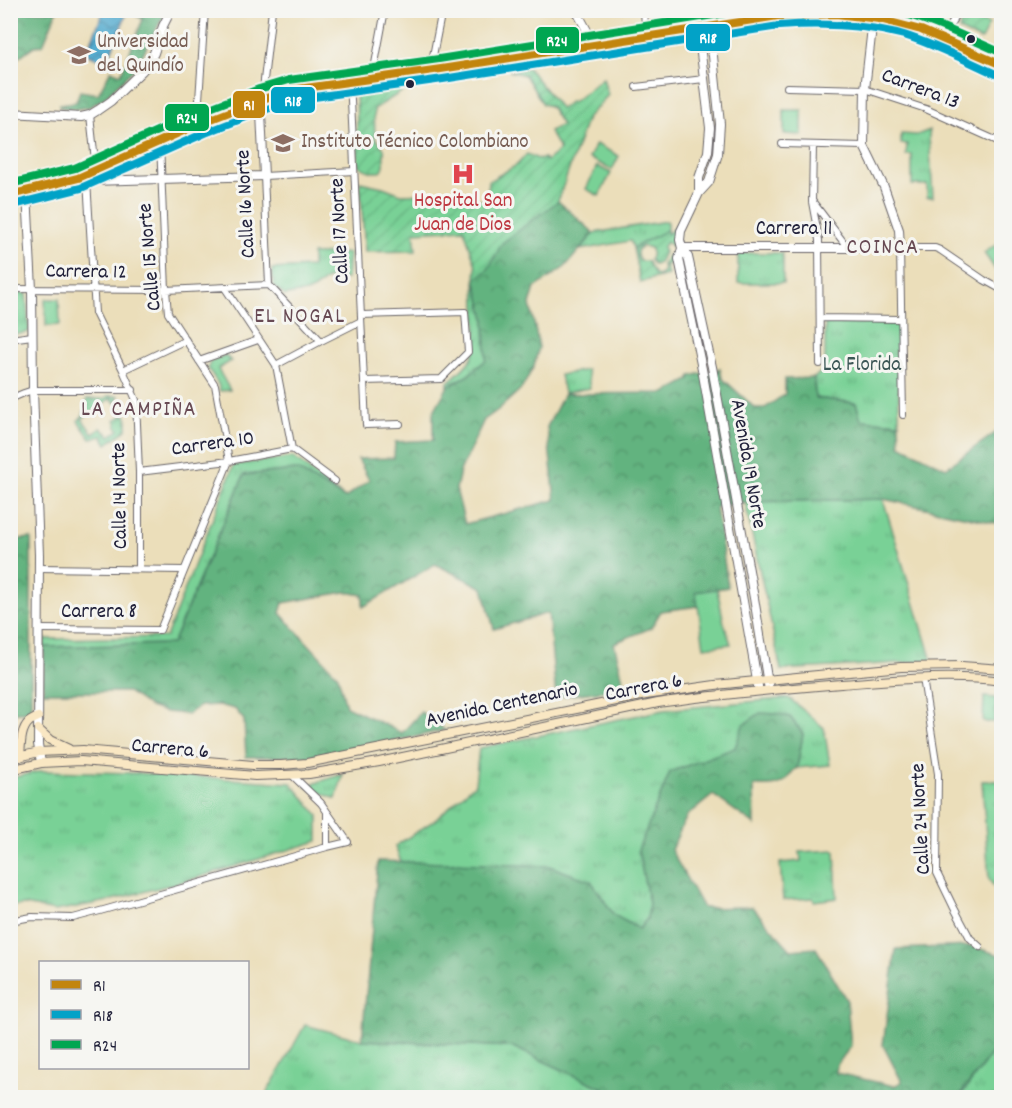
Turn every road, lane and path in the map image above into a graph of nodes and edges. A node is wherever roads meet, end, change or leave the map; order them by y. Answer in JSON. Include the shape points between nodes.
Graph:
{"nodes":[{"id":1,"x":171,"y":10,"type":"edge"},
{"id":2,"x":205,"y":10,"type":"edge"},
{"id":3,"x":272,"y":10,"type":"edge"},
{"id":4,"x":385,"y":10,"type":"edge"},
{"id":5,"x":442,"y":10,"type":"edge"},
{"id":6,"x":576,"y":10,"type":"edge"},
{"id":7,"x":644,"y":10,"type":"edge"},
{"id":8,"x":760,"y":10,"type":"edge"},
{"id":9,"x":884,"y":10,"type":"edge"},
{"id":10,"x":957,"y":10,"type":"edge"},
{"id":11,"x":873,"y":14,"type":"edge"},
{"id":12,"x":709,"y":19,"type":"edge"},
{"id":13,"x":645,"y":27,"type":"junction"},
{"id":14,"x":698,"y":29,"type":"junction"},
{"id":15,"x":946,"y":36,"type":"junction"},
{"id":16,"x":591,"y":41,"type":"junction"},
{"id":17,"x":1002,"y":56,"type":"edge"},
{"id":18,"x":432,"y":61,"type":"junction"},
{"id":19,"x":1002,"y":66,"type":"edge"},
{"id":20,"x":374,"y":69,"type":"junction"},
{"id":21,"x":350,"y":77,"type":"junction"},
{"id":22,"x":704,"y":79,"type":"junction"},
{"id":23,"x":636,"y":87,"type":"dead end"},
{"id":24,"x":787,"y":87,"type":"dead end"},
{"id":25,"x":263,"y":88,"type":"junction"},
{"id":26,"x":865,"y":89,"type":"junction"},
{"id":27,"x":263,"y":99,"type":"junction"},
{"id":28,"x":10,"y":113,"type":"edge"},
{"id":29,"x":90,"y":115,"type":"junction"},
{"id":30,"x":198,"y":115,"type":"junction"},
{"id":31,"x":160,"y":142,"type":"junction"},
{"id":32,"x":1002,"y":143,"type":"edge"},
{"id":33,"x":782,"y":144,"type":"dead end"},
{"id":34,"x":813,"y":145,"type":"junction"},
{"id":35,"x":864,"y":146,"type":"junction"},
{"id":36,"x":95,"y":161,"type":"junction"},
{"id":37,"x":354,"y":171,"type":"junction"},
{"id":38,"x":264,"y":176,"type":"junction"},
{"id":39,"x":83,"y":179,"type":"junction"},
{"id":40,"x":161,"y":179,"type":"junction"},
{"id":41,"x":10,"y":186,"type":"edge"},
{"id":42,"x":27,"y":192,"type":"junction"},
{"id":43,"x":699,"y":193,"type":"junction"},
{"id":44,"x":10,"y":195,"type":"edge"},
{"id":45,"x":812,"y":202,"type":"junction"},
{"id":46,"x":682,"y":248,"type":"junction"},
{"id":47,"x":819,"y":248,"type":"junction"},
{"id":48,"x":848,"y":248,"type":"junction"},
{"id":49,"x":900,"y":248,"type":"junction"},
{"id":50,"x":269,"y":285,"type":"junction"},
{"id":51,"x":225,"y":288,"type":"junction"},
{"id":52,"x":10,"y":289,"type":"edge"},
{"id":53,"x":32,"y":289,"type":"junction"},
{"id":54,"x":1002,"y":290,"type":"edge"},
{"id":55,"x":93,"y":291,"type":"junction"},
{"id":56,"x":166,"y":291,"type":"junction"},
{"id":57,"x":361,"y":318,"type":"junction"},
{"id":58,"x":820,"y":318,"type":"junction"},
{"id":59,"x":901,"y":319,"type":"junction"},
{"id":60,"x":32,"y":336,"type":"junction"},
{"id":61,"x":10,"y":339,"type":"edge"},
{"id":62,"x":186,"y":340,"type":"junction"},
{"id":63,"x":258,"y":340,"type":"junction"},
{"id":64,"x":321,"y":341,"type":"junction"},
{"id":65,"x":199,"y":361,"type":"junction"},
{"id":66,"x":820,"y":364,"type":"dead end"},
{"id":67,"x":276,"y":365,"type":"junction"},
{"id":68,"x":123,"y":370,"type":"junction"},
{"id":69,"x":364,"y":381,"type":"junction"},
{"id":70,"x":33,"y":390,"type":"junction"},
{"id":71,"x":133,"y":390,"type":"junction"},
{"id":72,"x":10,"y":399,"type":"edge"},
{"id":73,"x":903,"y":415,"type":"dead end"},
{"id":74,"x":400,"y":424,"type":"dead end"},
{"id":75,"x":292,"y":449,"type":"junction"},
{"id":76,"x":229,"y":461,"type":"junction"},
{"id":77,"x":139,"y":472,"type":"junction"},
{"id":78,"x":335,"y":481,"type":"dead end"},
{"id":79,"x":39,"y":568,"type":"junction"},
{"id":80,"x":139,"y":569,"type":"junction"},
{"id":81,"x":184,"y":570,"type":"junction"},
{"id":82,"x":38,"y":629,"type":"junction"},
{"id":83,"x":1002,"y":669,"type":"edge"},
{"id":84,"x":922,"y":678,"type":"junction"},
{"id":85,"x":767,"y":679,"type":"junction"},
{"id":86,"x":757,"y":680,"type":"junction"},
{"id":87,"x":1002,"y":681,"type":"edge"},
{"id":88,"x":769,"y":690,"type":"junction"},
{"id":89,"x":759,"y":691,"type":"junction"},
{"id":90,"x":38,"y":717,"type":"junction"},
{"id":91,"x":38,"y":729,"type":"junction"},
{"id":92,"x":72,"y":750,"type":"junction"},
{"id":93,"x":39,"y":752,"type":"junction"},
{"id":94,"x":20,"y":757,"type":"junction"},
{"id":95,"x":10,"y":759,"type":"edge"},
{"id":96,"x":41,"y":763,"type":"junction"},
{"id":97,"x":10,"y":770,"type":"edge"},
{"id":98,"x":292,"y":775,"type":"junction"},
{"id":99,"x":327,"y":811,"type":"junction"},
{"id":100,"x":327,"y":846,"type":"junction"},
{"id":101,"x":10,"y":921,"type":"edge"},
{"id":102,"x":980,"y":947,"type":"dead end"}],
"edges":[{"from":1,"to":29,"type":"street","via":[[149,62],[111,101]]},
{"from":2,"to":30,"type":"street"},
{"from":3,"to":25,"type":"street","name":"Calle 16 Norte"},
{"from":4,"to":20,"type":"street"},
{"from":5,"to":18,"type":"street"},
{"from":6,"to":16,"type":"street"},
{"from":7,"to":13,"type":"street"},
{"from":8,"to":12,"type":"main road"},
{"from":9,"to":15,"type":"main road","via":[[909,16]]},
{"from":10,"to":15,"type":"street"},
{"from":11,"to":12,"type":"main road","via":[[806,13]]},
{"from":11,"to":15,"type":"main road"},
{"from":11,"to":26,"type":"street"},
{"from":12,"to":13,"type":"main road"},
{"from":12,"to":14,"type":"main road"},
{"from":12,"to":43,"type":"street","name":"Avenida 19 Norte","via":[[720,133],[709,182]]},
{"from":13,"to":16,"type":"main road"},
{"from":14,"to":16,"type":"main road"},
{"from":14,"to":22,"type":"street","name":"Avenida 19 Norte"},
{"from":15,"to":17,"type":"main road"},
{"from":15,"to":19,"type":"main road"},
{"from":16,"to":18,"type":"main road","via":[[550,41]]},
{"from":16,"to":21,"type":"main road"},
{"from":18,"to":20,"type":"main road"},
{"from":20,"to":21,"type":"main road"},
{"from":21,"to":25,"type":"main road"},
{"from":21,"to":27,"type":"main road"},
{"from":21,"to":37,"type":"street","name":"Calle 17 Norte"},
{"from":22,"to":23,"type":"street"},
{"from":22,"to":43,"type":"street","name":"Avenida 19 Norte","via":[[710,128]]},
{"from":24,"to":26,"type":"street","name":"Carrera 13"},
{"from":25,"to":27,"type":"street","name":"Calle 16 Norte"},
{"from":25,"to":30,"type":"main road"},
{"from":26,"to":32,"type":"street","name":"Carrera 13","via":[[926,109]]},
{"from":26,"to":35,"type":"street"},
{"from":27,"to":31,"type":"main road"},
{"from":27,"to":38,"type":"street","name":"Calle 16 Norte"},
{"from":28,"to":29,"type":"street"},
{"from":29,"to":36,"type":"street"},
{"from":30,"to":36,"type":"main road"},
{"from":31,"to":39,"type":"main road"},
{"from":31,"to":40,"type":"street","name":"Calle 15 Norte"},
{"from":33,"to":34,"type":"street"},
{"from":34,"to":35,"type":"street"},
{"from":34,"to":45,"type":"street"},
{"from":35,"to":49,"type":"street","via":[[899,230]]},
{"from":36,"to":41,"type":"main road","via":[[62,174]]},
{"from":37,"to":38,"type":"street"},
{"from":37,"to":57,"type":"street","name":"Calle 17 Norte"},
{"from":38,"to":40,"type":"street"},
{"from":38,"to":50,"type":"street","name":"Calle 16 Norte"},
{"from":39,"to":40,"type":"street"},
{"from":39,"to":42,"type":"main road"},
{"from":39,"to":55,"type":"street","name":"Calle 14 Norte"},
{"from":40,"to":56,"type":"street","name":"Calle 15 Norte"},
{"from":42,"to":44,"type":"main road"},
{"from":42,"to":53,"type":"street"},
{"from":43,"to":46,"type":"street","name":"Avenida 19 Norte","via":[[681,231]]},
{"from":45,"to":47,"type":"street"},
{"from":45,"to":48,"type":"street"},
{"from":46,"to":47,"type":"street","name":"Carrera 11"},
{"from":46,"to":85,"type":"street","name":"Avenida 19 Norte","via":[[688,257],[712,367]]},
{"from":46,"to":86,"type":"street","name":"Avenida 19 Norte","via":[[679,259]]},
{"from":47,"to":48,"type":"street","name":"Carrera 11"},
{"from":47,"to":58,"type":"street"},
{"from":48,"to":49,"type":"street","name":"Carrera 11"},
{"from":49,"to":54,"type":"street","name":"Carrera 11","via":[[940,250]]},
{"from":49,"to":59,"type":"street"},
{"from":50,"to":51,"type":"street","name":"Carrera 12"},
{"from":50,"to":64,"type":"street","name":"Calle 16 Norte"},
{"from":51,"to":56,"type":"street","name":"Carrera 12"},
{"from":51,"to":63,"type":"street"},
{"from":52,"to":53,"type":"street","name":"Carrera 12"},
{"from":53,"to":55,"type":"street","name":"Carrera 12"},
{"from":53,"to":60,"type":"street"},
{"from":55,"to":56,"type":"street","name":"Carrera 12"},
{"from":55,"to":68,"type":"street","name":"Calle 14 Norte","via":[[95,313]]},
{"from":56,"to":62,"type":"street","name":"Calle 15 Norte","via":[[168,313]]},
{"from":57,"to":64,"type":"street"},
{"from":57,"to":69,"type":"street","name":"Calle 17 Norte"},
{"from":57,"to":69,"type":"street","via":[[465,312],[468,352],[441,379]]},
{"from":58,"to":59,"type":"street"},
{"from":58,"to":66,"type":"street"},
{"from":59,"to":73,"type":"street"},
{"from":60,"to":61,"type":"street"},
{"from":60,"to":70,"type":"street"},
{"from":62,"to":65,"type":"street","name":"Calle 15 Norte"},
{"from":62,"to":68,"type":"street"},
{"from":63,"to":65,"type":"street"},
{"from":63,"to":67,"type":"street"},
{"from":64,"to":67,"type":"street"},
{"from":65,"to":76,"type":"street","name":"Calle 15 Norte","via":[[215,385]]},
{"from":67,"to":75,"type":"street"},
{"from":68,"to":71,"type":"street","name":"Calle 14 Norte"},
{"from":69,"to":74,"type":"street","name":"Calle 17 Norte","via":[[366,425]]},
{"from":70,"to":71,"type":"street"},
{"from":70,"to":72,"type":"street"},
{"from":70,"to":79,"type":"street"},
{"from":71,"to":77,"type":"street","name":"Calle 14 Norte"},
{"from":75,"to":76,"type":"street","name":"Carrera 10"},
{"from":75,"to":78,"type":"street"},
{"from":76,"to":77,"type":"street","name":"Carrera 10"},
{"from":76,"to":81,"type":"street"},
{"from":77,"to":80,"type":"street","name":"Calle 14 Norte"},
{"from":79,"to":80,"type":"street"},
{"from":79,"to":82,"type":"street"},
{"from":80,"to":81,"type":"street"},
{"from":81,"to":82,"type":"street","name":"Carrera 8","via":[[160,630]]},
{"from":82,"to":90,"type":"street"},
{"from":83,"to":85,"type":"main road","name":"Avenida Centenario","via":[[901,667]]},
{"from":84,"to":87,"type":"main road","name":"Carrera 6"},
{"from":84,"to":88,"type":"main road","name":"Carrera 6"},
{"from":84,"to":102,"type":"street","name":"Calle 24 Norte","via":[[938,774],[938,873],[970,938]]},
{"from":85,"to":86,"type":"main road","name":"Avenida Centenario"},
{"from":85,"to":88,"type":"street","name":"Avenida 19 Norte"},
{"from":86,"to":89,"type":"street","name":"Avenida 19 Norte"},
{"from":86,"to":92,"type":"main road","name":"Avenida Centenario","via":[[646,695],[307,763],[253,765]]},
{"from":88,"to":89,"type":"main road","name":"Carrera 6"},
{"from":89,"to":98,"type":"main road","name":"Carrera 6","via":[[658,703],[368,764]]},
{"from":90,"to":91,"type":"street"},
{"from":90,"to":94,"type":"main road","via":[[24,731]]},
{"from":91,"to":92,"type":"main road"},
{"from":91,"to":93,"type":"street"},
{"from":92,"to":93,"type":"main road","name":"Avenida Centenario"},
{"from":93,"to":94,"type":"main road","name":"Avenida Centenario"},
{"from":93,"to":96,"type":"street"},
{"from":94,"to":95,"type":"main road","name":"Avenida Centenario"},
{"from":96,"to":97,"type":"main road","name":"Carrera 6"},
{"from":96,"to":98,"type":"main road","name":"Carrera 6","via":[[100,762],[255,776]]},
{"from":98,"to":99,"type":"street"},
{"from":99,"to":100,"type":"street"},
{"from":99,"to":100,"type":"street","via":[[348,842]]},
{"from":100,"to":101,"type":"street","via":[[73,918]]}]}
